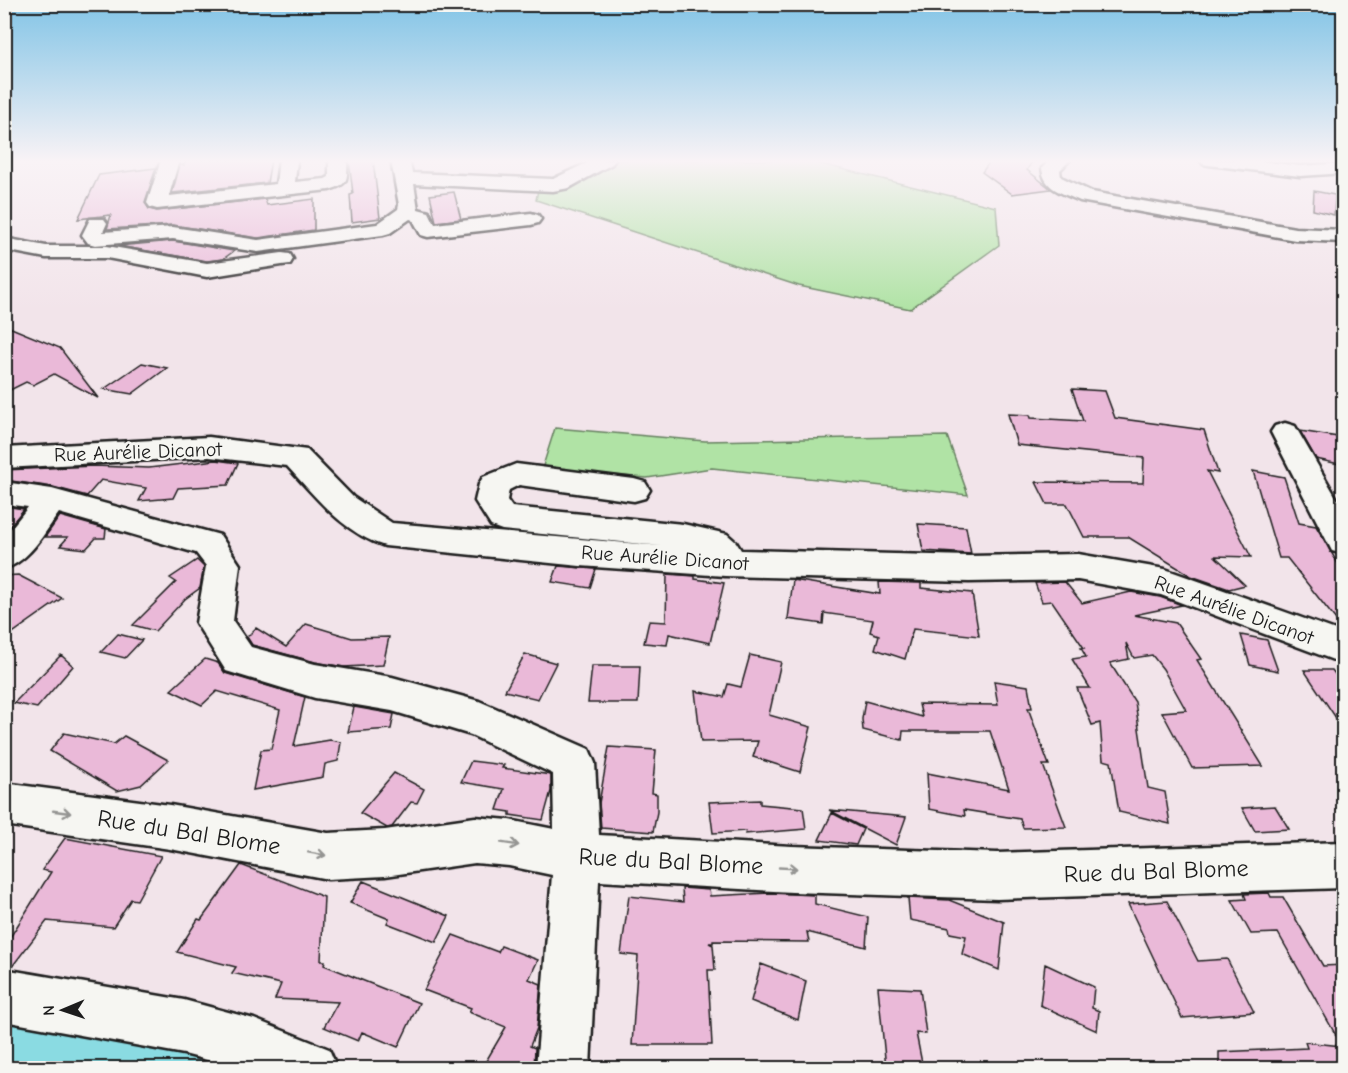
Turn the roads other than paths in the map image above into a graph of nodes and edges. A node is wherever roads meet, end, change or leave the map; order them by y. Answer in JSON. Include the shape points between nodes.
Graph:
{"nodes":[{"id":1,"x":1164,"y":210,"type":"edge"},
{"id":2,"x":407,"y":212,"type":"joint"},
{"id":3,"x":531,"y":219,"type":"dead end"},
{"id":4,"x":97,"y":223,"type":"dead end"},
{"id":5,"x":383,"y":230,"type":"junction"},
{"id":6,"x":1344,"y":236,"type":"edge"},
{"id":7,"x":4,"y":244,"type":"edge"},
{"id":8,"x":1285,"y":432,"type":"dead end"},
{"id":9,"x":4,"y":458,"type":"edge"},
{"id":10,"x":634,"y":490,"type":"dead end"},
{"id":11,"x":4,"y":493,"type":"edge"},
{"id":12,"x":52,"y":500,"type":"junction"},
{"id":13,"x":1344,"y":542,"type":"edge"},
{"id":14,"x":4,"y":556,"type":"edge"},
{"id":15,"x":725,"y":563,"type":"junction"},
{"id":16,"x":1344,"y":649,"type":"edge"},
{"id":17,"x":4,"y":804,"type":"edge"},
{"id":18,"x":577,"y":857,"type":"junction"},
{"id":19,"x":1344,"y":865,"type":"edge"},
{"id":20,"x":4,"y":995,"type":"edge"},
{"id":21,"x":310,"y":1068,"type":"edge"},
{"id":22,"x":563,"y":1068,"type":"edge"}],
"edges":[{"from":1,"to":6,"type":"street","via":[[1278,231]]},
{"from":2,"to":3,"type":"street","via":[[422,216],[428,231]]},
{"from":2,"to":5,"type":"street"},
{"from":4,"to":5,"type":"street","via":[[92,235],[95,239],[173,232],[258,246]]},
{"from":5,"to":7,"type":"street","via":[[366,241],[338,250],[207,270],[107,252],[39,252]]},
{"from":8,"to":13,"type":"street"},
{"from":9,"to":15,"type":"street","name":"Rue Aurélie Dicanot","via":[[208,447],[296,457],[342,505],[385,534]]},
{"from":10,"to":15,"type":"street","via":[[516,474],[494,484],[491,501],[502,518],[683,536],[715,543],[724,551]]},
{"from":11,"to":12,"type":"street"},
{"from":12,"to":14,"type":"street"},
{"from":12,"to":18,"type":"street","via":[[208,544],[223,565],[214,623],[239,660],[315,681],[392,694],[479,719],[574,763]]},
{"from":15,"to":16,"type":"street","name":"Rue Aurélie Dicanot","via":[[969,569],[1078,567],[1165,582]]},
{"from":17,"to":18,"type":"street","name":"Rue du Bal Blome","one_way":true,"via":[[170,827],[328,856],[385,853],[475,840]]},
{"from":18,"to":19,"type":"street","name":"Rue du Bal Blome","one_way":true,"via":[[997,876]]},
{"from":18,"to":22,"type":"street"},
{"from":20,"to":21,"type":"street","via":[[184,1026],[254,1046]]}]}
